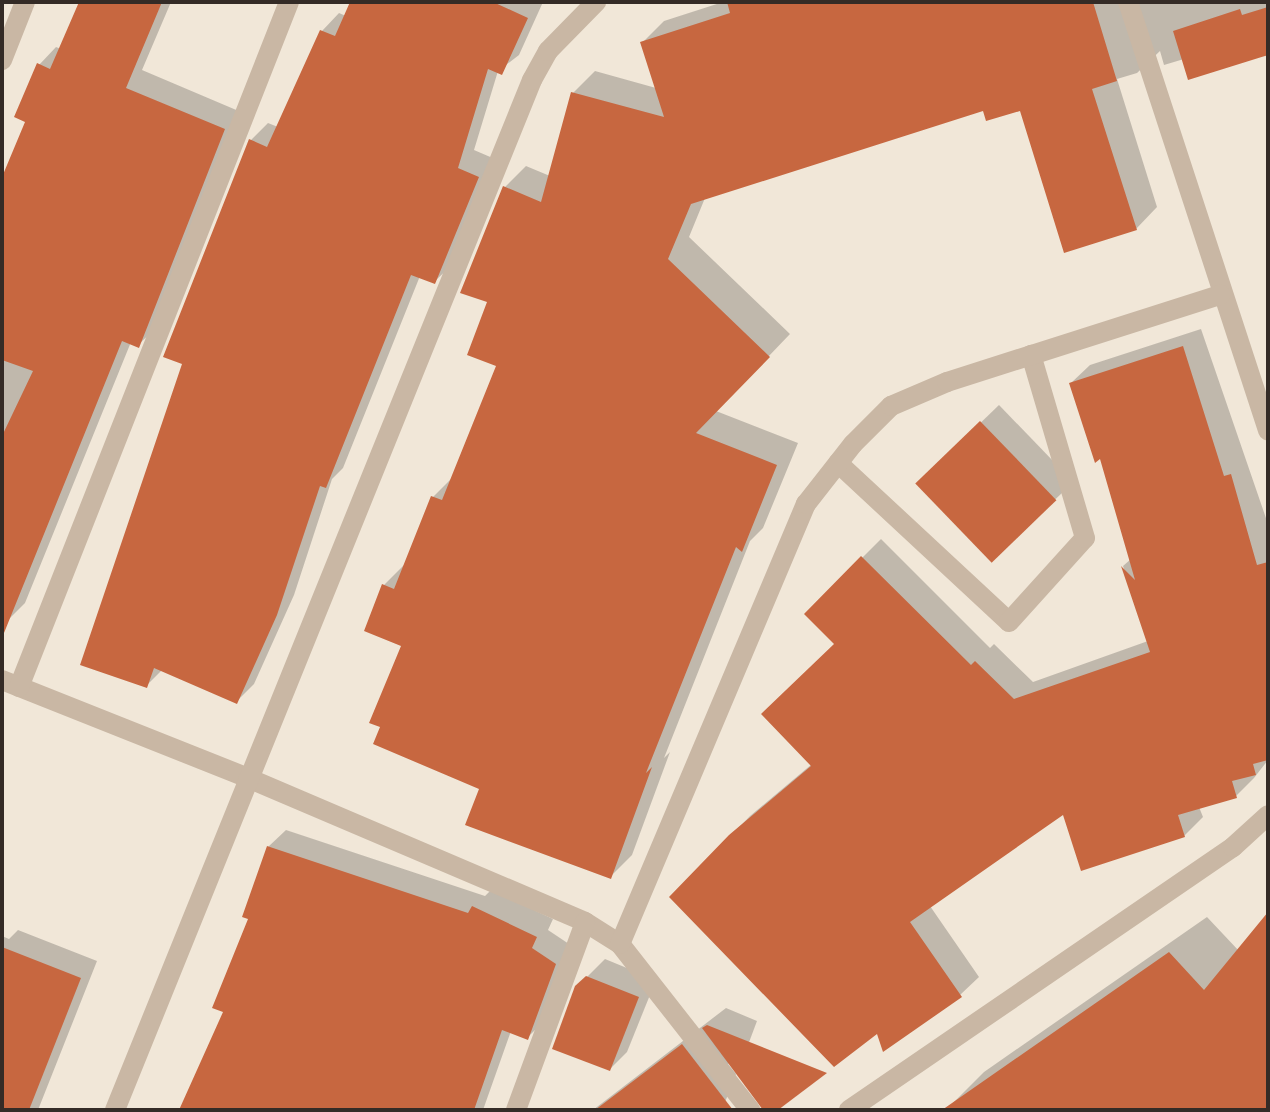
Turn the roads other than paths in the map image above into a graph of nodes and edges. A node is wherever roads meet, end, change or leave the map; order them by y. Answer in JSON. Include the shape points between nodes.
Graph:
{"nodes":[{"id":1,"x":25,"y":2,"type":"edge"},
{"id":2,"x":289,"y":2,"type":"edge"},
{"id":3,"x":596,"y":2,"type":"edge"},
{"id":4,"x":1128,"y":2,"type":"edge"},
{"id":5,"x":2,"y":60,"type":"edge"},
{"id":6,"x":1220,"y":295,"type":"junction"},
{"id":7,"x":1031,"y":355,"type":"junction"},
{"id":8,"x":1268,"y":431,"type":"edge"},
{"id":9,"x":838,"y":463,"type":"junction"},
{"id":10,"x":10,"y":684,"type":"edge"},
{"id":11,"x":248,"y":778,"type":"junction"},
{"id":12,"x":1268,"y":815,"type":"edge"},
{"id":13,"x":585,"y":922,"type":"junction"},
{"id":14,"x":620,"y":944,"type":"junction"},
{"id":15,"x":115,"y":1110,"type":"edge"},
{"id":16,"x":516,"y":1110,"type":"edge"},
{"id":17,"x":750,"y":1110,"type":"edge"},
{"id":18,"x":849,"y":1110,"type":"edge"}],
"edges":[{"from":1,"to":5,"type":"street"},
{"from":2,"to":10,"type":"street"},
{"from":3,"to":11,"type":"street","via":[[548,51],[532,80]]},
{"from":4,"to":6,"type":"street"},
{"from":6,"to":7,"type":"street"},
{"from":6,"to":8,"type":"street"},
{"from":7,"to":9,"type":"street","via":[[891,406]]},
{"from":7,"to":9,"type":"street","via":[[1085,538],[1009,622]]},
{"from":9,"to":14,"type":"street","via":[[806,504]]},
{"from":10,"to":11,"type":"street"},
{"from":11,"to":13,"type":"street"},
{"from":11,"to":15,"type":"street"},
{"from":12,"to":18,"type":"street","via":[[1233,847]]},
{"from":13,"to":14,"type":"street"},
{"from":13,"to":16,"type":"street"},
{"from":14,"to":17,"type":"street"}]}
